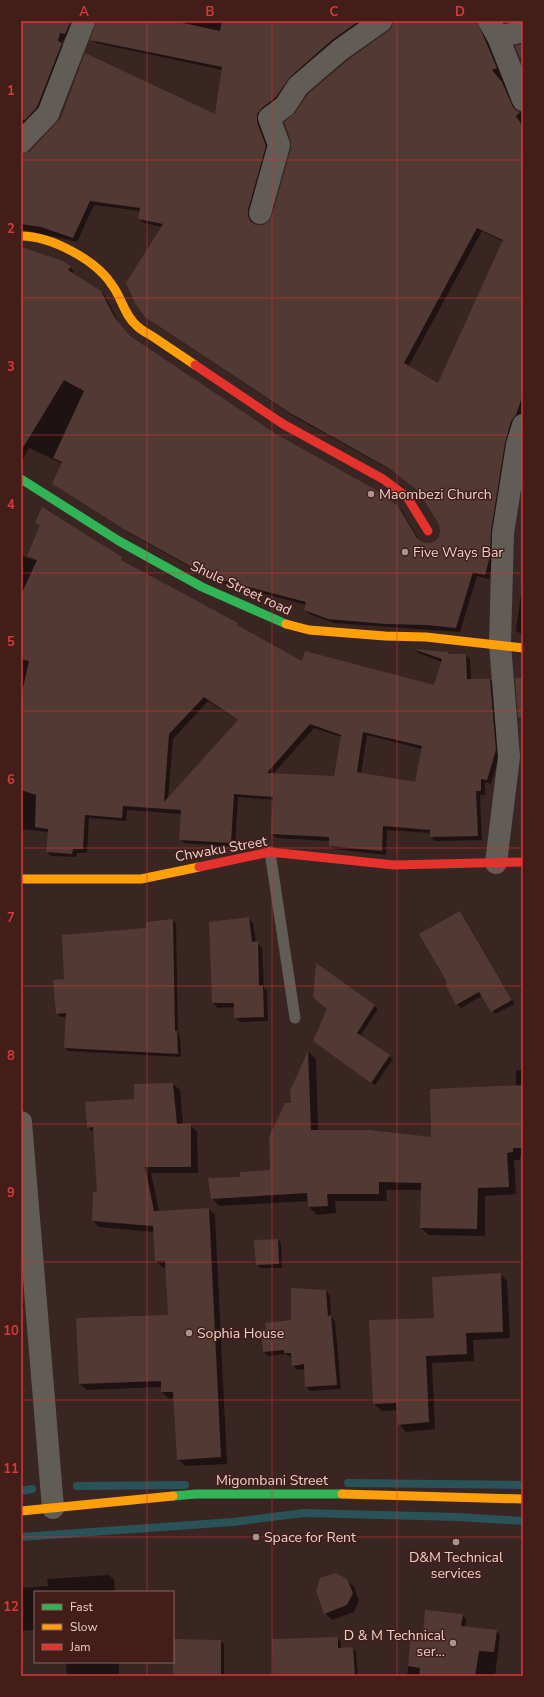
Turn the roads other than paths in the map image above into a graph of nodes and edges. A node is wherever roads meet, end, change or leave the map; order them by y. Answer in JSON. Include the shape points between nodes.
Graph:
{"nodes":[{"id":1,"x":84,"y":21,"type":"edge"},
{"id":2,"x":381,"y":21,"type":"edge"},
{"id":3,"x":494,"y":29,"type":"edge"},
{"id":4,"x":523,"y":31,"type":"edge"},
{"id":5,"x":523,"y":100,"type":"edge"},
{"id":6,"x":21,"y":142,"type":"edge"},
{"id":7,"x":260,"y":213,"type":"dead end"},
{"id":8,"x":21,"y":236,"type":"edge"},
{"id":9,"x":523,"y":425,"type":"edge"},
{"id":10,"x":21,"y":479,"type":"edge"},
{"id":11,"x":428,"y":531,"type":"dead end"},
{"id":12,"x":500,"y":644,"type":"junction"},
{"id":13,"x":523,"y":648,"type":"edge"},
{"id":14,"x":270,"y":852,"type":"junction"},
{"id":15,"x":523,"y":862,"type":"edge"},
{"id":16,"x":496,"y":863,"type":"junction"},
{"id":17,"x":21,"y":879,"type":"edge"},
{"id":18,"x":295,"y":1018,"type":"dead end"},
{"id":19,"x":21,"y":1122,"type":"edge"},
{"id":20,"x":523,"y":1499,"type":"edge"},
{"id":21,"x":53,"y":1508,"type":"junction"},
{"id":22,"x":21,"y":1511,"type":"edge"}],
"edges":[{"from":1,"to":6,"type":"street","via":[[48,114]]},
{"from":2,"to":7,"type":"street","via":[[340,50],[298,86],[285,106],[270,118],[279,145]]},
{"from":3,"to":4,"type":"street"},
{"from":3,"to":5,"type":"street"},
{"from":8,"to":11,"type":"street","via":[[49,241],[93,264],[112,284],[123,308],[137,326],[283,424],[383,479],[407,497]]},
{"from":9,"to":12,"type":"street","via":[[517,445],[503,533]]},
{"from":10,"to":12,"type":"street","name":"Shule Street road","via":[[119,541],[196,583],[290,626],[339,633]]},
{"from":12,"to":13,"type":"street","name":"Shule Street road"},
{"from":12,"to":16,"type":"street","via":[[509,757]]},
{"from":14,"to":16,"type":"street","name":"Chwaku Street","via":[[394,864]]},
{"from":14,"to":17,"type":"street","name":"Chwaku Street","via":[[142,878]]},
{"from":14,"to":18,"type":"lane"},
{"from":15,"to":16,"type":"street","name":"Chwaku Street"},
{"from":19,"to":21,"type":"street"},
{"from":20,"to":21,"type":"street","name":"Migombani Street","via":[[354,1494],[196,1494]]},
{"from":21,"to":22,"type":"street","name":"Migombani Street"}]}
